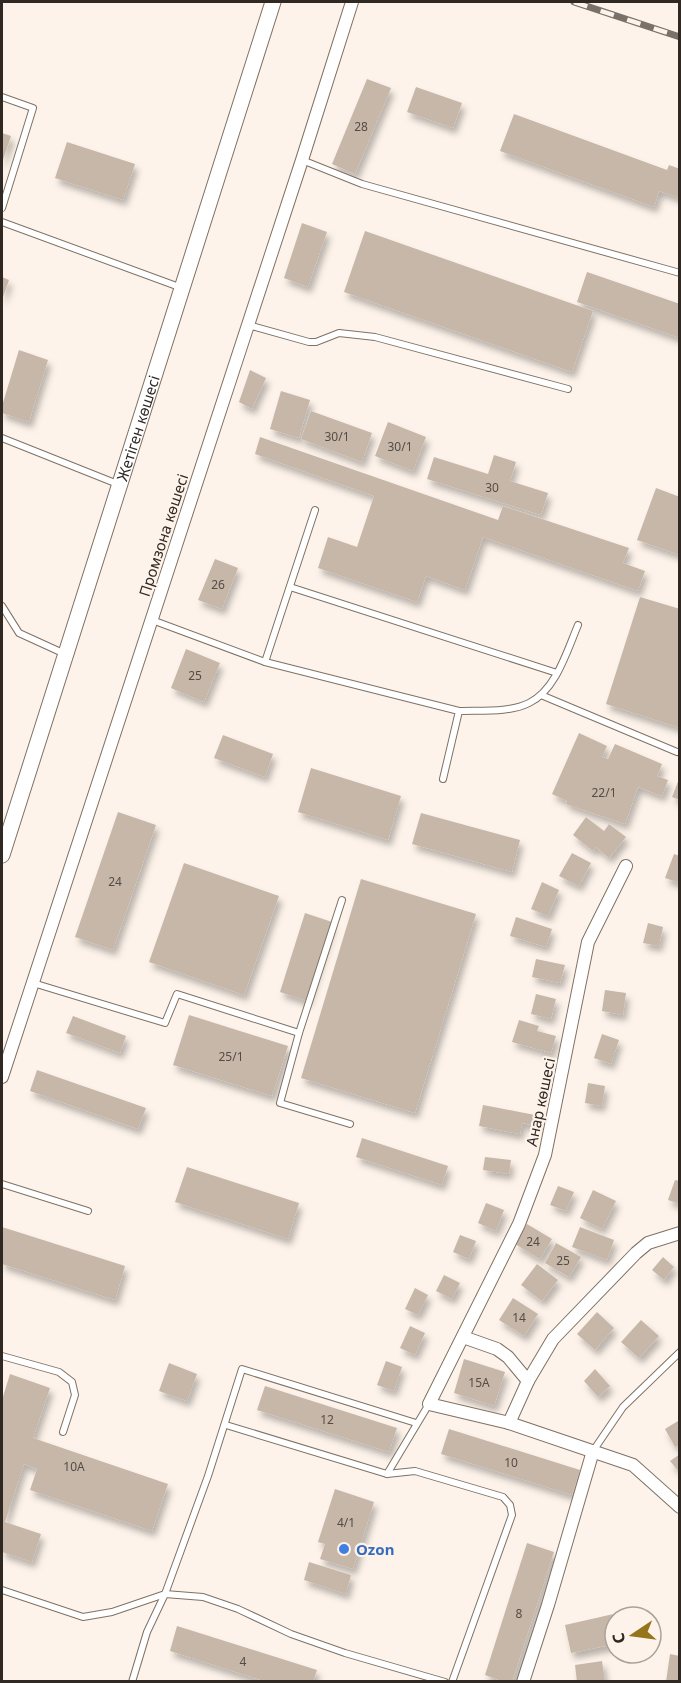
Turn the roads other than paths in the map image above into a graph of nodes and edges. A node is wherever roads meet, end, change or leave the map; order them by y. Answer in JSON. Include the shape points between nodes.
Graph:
{"nodes":[{"id":1,"x":273,"y":2,"type":"edge"},
{"id":2,"x":352,"y":2,"type":"edge"},
{"id":3,"x":2,"y":97,"type":"edge"},
{"id":4,"x":302,"y":160,"type":"junction"},
{"id":5,"x":2,"y":208,"type":"edge"},
{"id":6,"x":2,"y":222,"type":"edge"},
{"id":7,"x":680,"y":273,"type":"edge"},
{"id":8,"x":182,"y":289,"type":"junction"},
{"id":9,"x":248,"y":325,"type":"junction"},
{"id":10,"x":568,"y":389,"type":"dead end"},
{"id":11,"x":2,"y":438,"type":"edge"},
{"id":12,"x":120,"y":485,"type":"junction"},
{"id":13,"x":315,"y":510,"type":"dead end"},
{"id":14,"x":290,"y":587,"type":"junction"},
{"id":15,"x":2,"y":606,"type":"edge"},
{"id":16,"x":151,"y":620,"type":"junction"},
{"id":17,"x":578,"y":625,"type":"dead end"},
{"id":18,"x":65,"y":654,"type":"junction"},
{"id":19,"x":265,"y":662,"type":"junction"},
{"id":20,"x":557,"y":672,"type":"junction"},
{"id":21,"x":542,"y":695,"type":"junction"},
{"id":22,"x":459,"y":711,"type":"junction"},
{"id":23,"x":677,"y":752,"type":"dead end"},
{"id":24,"x":443,"y":779,"type":"dead end"},
{"id":25,"x":2,"y":855,"type":"edge"},
{"id":26,"x":626,"y":866,"type":"dead end"},
{"id":27,"x":342,"y":900,"type":"dead end"},
{"id":28,"x":33,"y":983,"type":"junction"},
{"id":29,"x":299,"y":1033,"type":"junction"},
{"id":30,"x":2,"y":1077,"type":"edge"},
{"id":31,"x":350,"y":1124,"type":"dead end"},
{"id":32,"x":2,"y":1184,"type":"edge"},
{"id":33,"x":88,"y":1211,"type":"dead end"},
{"id":34,"x":680,"y":1233,"type":"edge"},
{"id":35,"x":463,"y":1337,"type":"junction"},
{"id":36,"x":680,"y":1352,"type":"edge"},
{"id":37,"x":2,"y":1356,"type":"edge"},
{"id":38,"x":528,"y":1381,"type":"junction"},
{"id":39,"x":429,"y":1404,"type":"junction"},
{"id":40,"x":509,"y":1422,"type":"junction"},
{"id":41,"x":416,"y":1423,"type":"junction"},
{"id":42,"x":226,"y":1425,"type":"junction"},
{"id":43,"x":63,"y":1432,"type":"dead end"},
{"id":44,"x":593,"y":1451,"type":"junction"},
{"id":45,"x":387,"y":1474,"type":"junction"},
{"id":46,"x":680,"y":1507,"type":"edge"},
{"id":47,"x":2,"y":1590,"type":"edge"},
{"id":48,"x":165,"y":1594,"type":"junction"},
{"id":49,"x":132,"y":1682,"type":"edge"},
{"id":50,"x":445,"y":1682,"type":"edge"},
{"id":51,"x":452,"y":1682,"type":"edge"},
{"id":52,"x":523,"y":1682,"type":"edge"}],
"edges":[{"from":1,"to":8,"type":"street","name":"Жетіген көшесі"},
{"from":2,"to":4,"type":"street","name":"Промзона көшесі"},
{"from":3,"to":5,"type":"lane","via":[[33,108]]},
{"from":4,"to":7,"type":"lane","via":[[362,183]]},
{"from":4,"to":9,"type":"street","name":"Промзона көшесі"},
{"from":6,"to":8,"type":"lane"},
{"from":8,"to":12,"type":"street","name":"Жетіген көшесі"},
{"from":9,"to":10,"type":"lane","via":[[309,342],[339,333],[375,337]]},
{"from":9,"to":16,"type":"street","name":"Промзона көшесі"},
{"from":11,"to":12,"type":"lane"},
{"from":12,"to":18,"type":"street","name":"Жетіген көшесі"},
{"from":13,"to":14,"type":"lane"},
{"from":14,"to":19,"type":"lane"},
{"from":14,"to":20,"type":"lane"},
{"from":15,"to":18,"type":"lane","via":[[19,633]]},
{"from":16,"to":19,"type":"lane"},
{"from":16,"to":28,"type":"street","name":"Промзона көшесі"},
{"from":17,"to":20,"type":"lane"},
{"from":18,"to":25,"type":"street","name":"Жетіген көшесі"},
{"from":19,"to":22,"type":"lane"},
{"from":20,"to":21,"type":"lane"},
{"from":21,"to":22,"type":"lane","via":[[528,704],[510,708]]},
{"from":21,"to":23,"type":"lane"},
{"from":22,"to":24,"type":"lane"},
{"from":26,"to":35,"type":"street","name":"Анар көшесі","via":[[588,942],[545,1155],[519,1224]]},
{"from":27,"to":29,"type":"lane"},
{"from":28,"to":29,"type":"lane","via":[[165,1023],[177,994]]},
{"from":28,"to":30,"type":"street","name":"Промзона көшесі"},
{"from":29,"to":31,"type":"lane","via":[[280,1103]]},
{"from":32,"to":33,"type":"lane"},
{"from":34,"to":38,"type":"street","via":[[648,1243],[636,1253],[553,1339]]},
{"from":35,"to":38,"type":"street","via":[[497,1349]]},
{"from":35,"to":39,"type":"street","name":"Анар көшесі"},
{"from":36,"to":44,"type":"lane","via":[[623,1407]]},
{"from":37,"to":43,"type":"lane","via":[[59,1372],[72,1382],[75,1395]]},
{"from":38,"to":40,"type":"street"},
{"from":39,"to":40,"type":"street"},
{"from":39,"to":41,"type":"lane"},
{"from":40,"to":44,"type":"street"},
{"from":41,"to":42,"type":"lane","via":[[242,1369]]},
{"from":41,"to":45,"type":"lane"},
{"from":42,"to":45,"type":"lane"},
{"from":42,"to":48,"type":"lane"},
{"from":44,"to":46,"type":"street","via":[[633,1465]]},
{"from":44,"to":52,"type":"street"},
{"from":45,"to":51,"type":"lane","via":[[415,1471],[502,1497],[510,1505],[512,1515]]},
{"from":47,"to":48,"type":"lane","via":[[83,1617],[112,1612]]},
{"from":48,"to":49,"type":"lane","via":[[147,1632]]},
{"from":48,"to":50,"type":"lane","via":[[203,1597],[302,1638]]}]}
